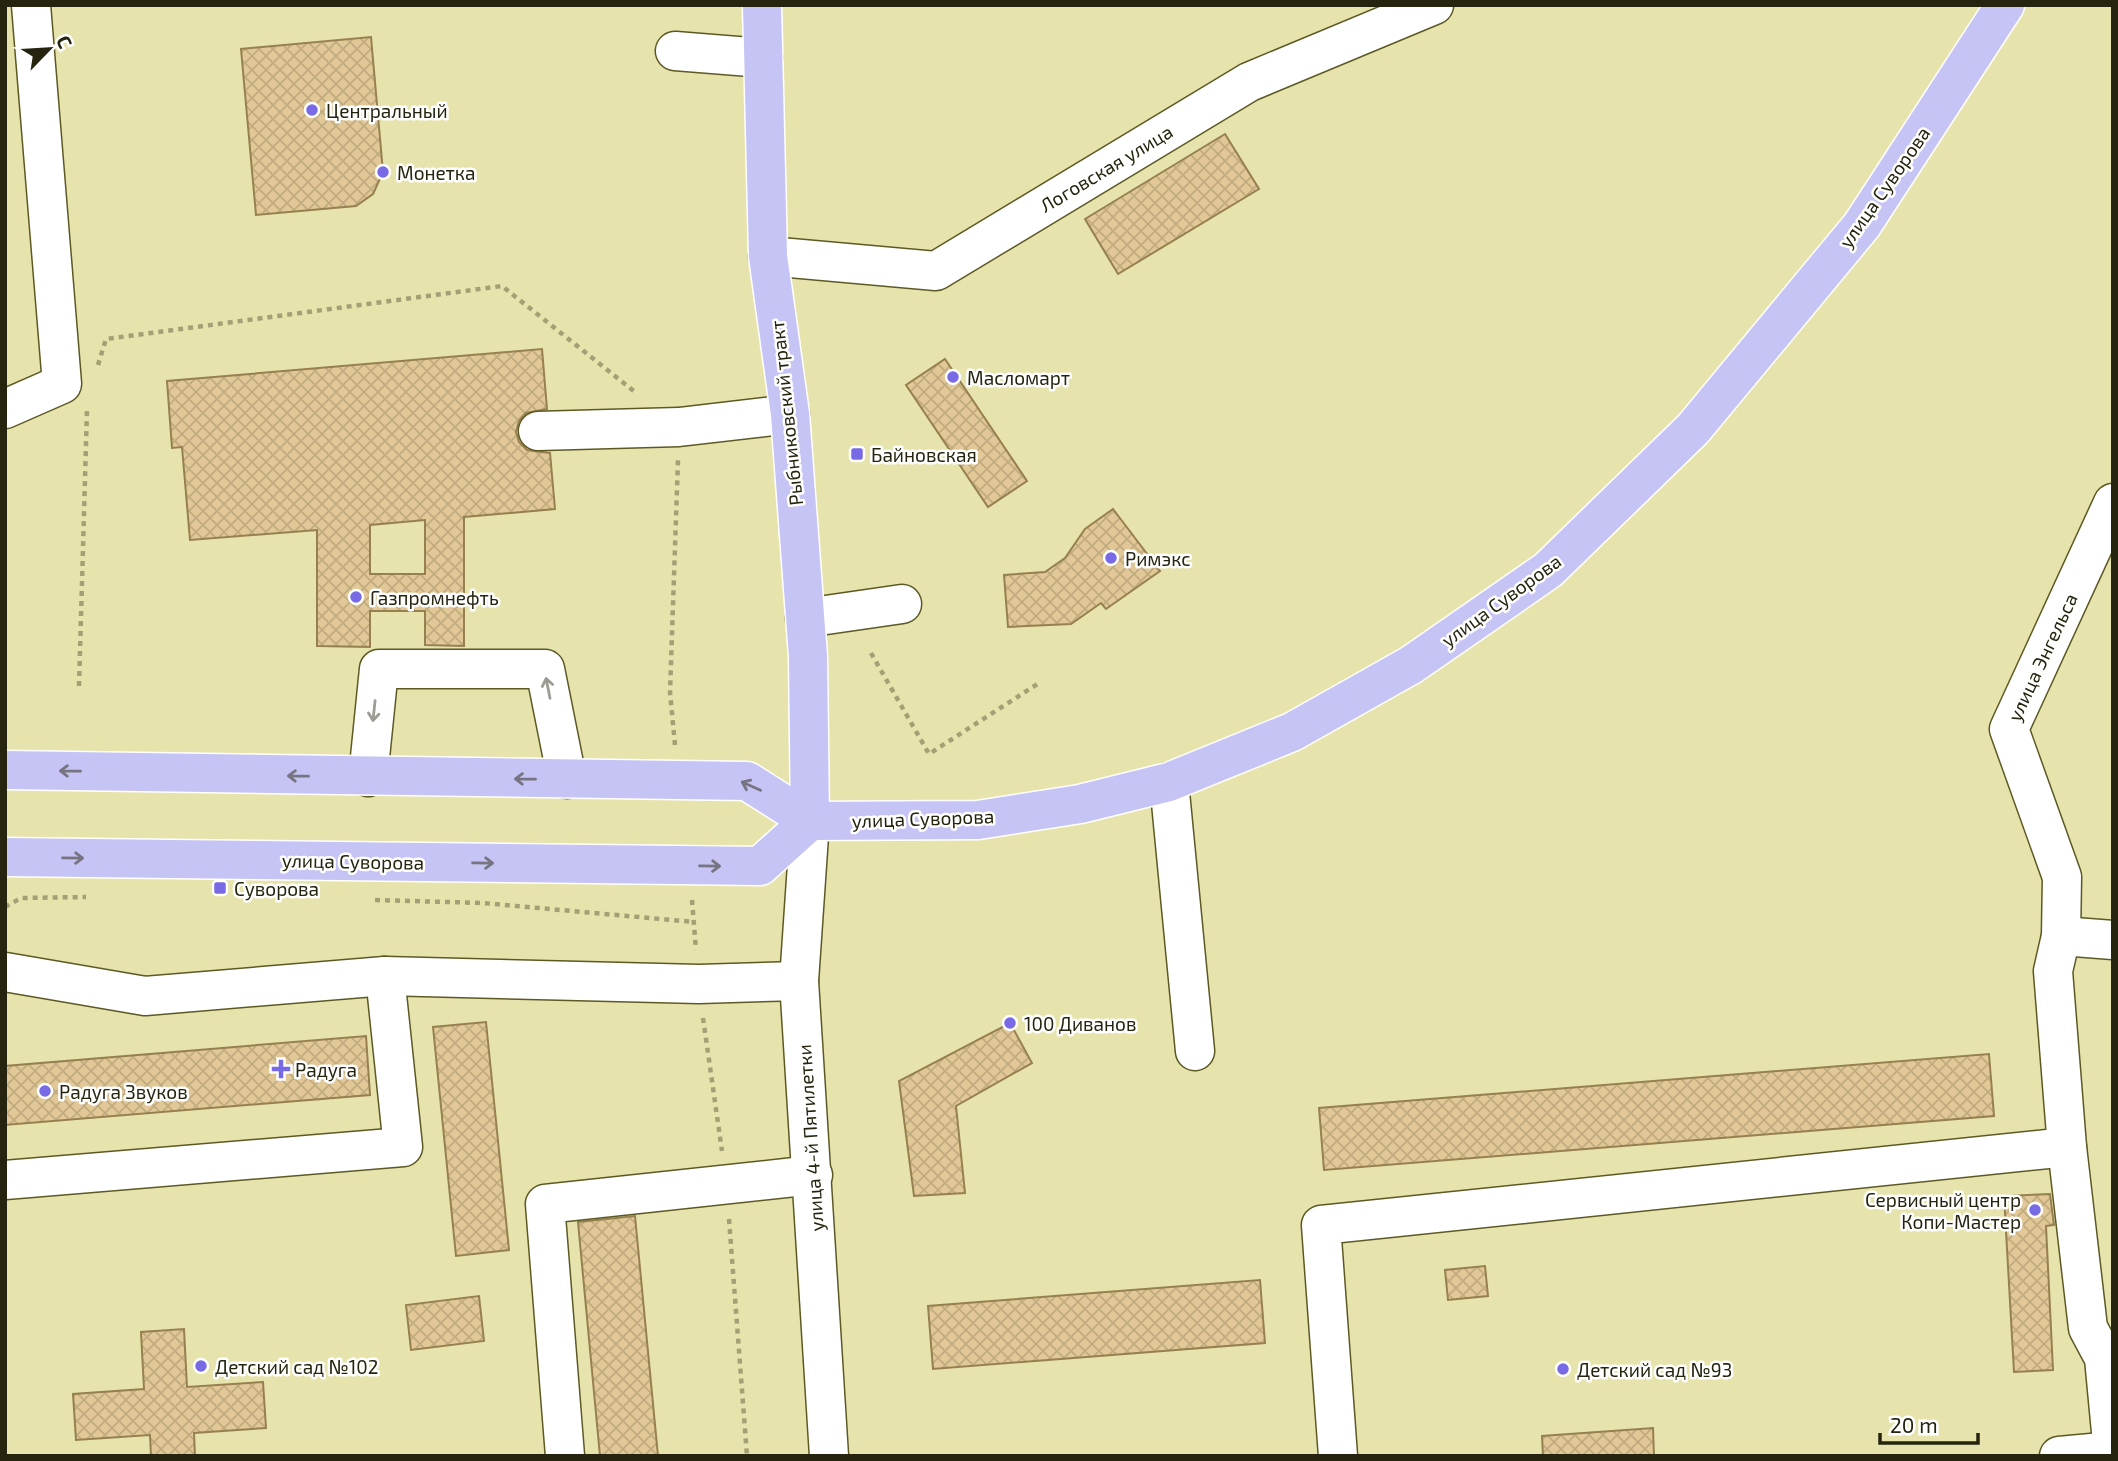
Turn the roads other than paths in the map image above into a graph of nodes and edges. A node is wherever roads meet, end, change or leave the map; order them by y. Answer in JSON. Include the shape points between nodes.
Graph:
{"nodes":[{"id":1,"x":31,"y":5,"type":"edge"},
{"id":2,"x":762,"y":5,"type":"edge"},
{"id":3,"x":1434,"y":5,"type":"edge"},
{"id":4,"x":2005,"y":5,"type":"edge"},
{"id":5,"x":675,"y":51,"type":"dead end"},
{"id":6,"x":763,"y":58,"type":"junction"},
{"id":7,"x":768,"y":256,"type":"junction"},
{"id":8,"x":5,"y":409,"type":"edge"},
{"id":9,"x":790,"y":414,"type":"junction"},
{"id":10,"x":538,"y":431,"type":"dead end"},
{"id":11,"x":2113,"y":503,"type":"edge"},
{"id":12,"x":902,"y":604,"type":"dead end"},
{"id":13,"x":805,"y":618,"type":"junction"},
{"id":14,"x":5,"y":770,"type":"edge"},
{"id":15,"x":368,"y":777,"type":"junction"},
{"id":16,"x":567,"y":779,"type":"junction"},
{"id":17,"x":1169,"y":782,"type":"junction"},
{"id":18,"x":810,"y":821,"type":"junction"},
{"id":19,"x":5,"y":857,"type":"edge"},
{"id":20,"x":2061,"y":936,"type":"junction"},
{"id":21,"x":2113,"y":940,"type":"edge"},
{"id":22,"x":5,"y":972,"type":"edge"},
{"id":23,"x":385,"y":976,"type":"junction"},
{"id":24,"x":799,"y":981,"type":"junction"},
{"id":25,"x":1195,"y":1051,"type":"dead end"},
{"id":26,"x":2067,"y":1147,"type":"junction"},
{"id":27,"x":813,"y":1175,"type":"junction"},
{"id":28,"x":5,"y":1180,"type":"edge"},
{"id":29,"x":2113,"y":1452,"type":"edge"},
{"id":30,"x":565,"y":1456,"type":"edge"},
{"id":31,"x":829,"y":1456,"type":"edge"},
{"id":32,"x":1338,"y":1456,"type":"edge"},
{"id":33,"x":2059,"y":1456,"type":"edge"}],
"edges":[{"from":1,"to":8,"type":"street","via":[[78,380]]},
{"from":2,"to":6,"type":"main road","name":"Рыбниковский тракт"},
{"from":3,"to":7,"type":"street","name":"Логовская улица","via":[[1248,82],[936,271]]},
{"from":4,"to":17,"type":"main road","name":"улица Суворова","via":[[1861,225],[1693,429],[1548,570],[1411,665],[1292,732]]},
{"from":5,"to":6,"type":"street"},
{"from":6,"to":7,"type":"main road","name":"Рыбниковский тракт"},
{"from":7,"to":9,"type":"main road","name":"Рыбниковский тракт"},
{"from":9,"to":10,"type":"street","via":[[679,427]]},
{"from":9,"to":13,"type":"main road","name":"Рыбниковский тракт"},
{"from":11,"to":20,"type":"street","name":"улица Энгельса","via":[[2009,729],[2062,877]]},
{"from":12,"to":13,"type":"street"},
{"from":13,"to":18,"type":"main road","name":"Рыбниковский тракт"},
{"from":15,"to":14,"type":"main road","one_way":true},
{"from":16,"to":15,"type":"main road","one_way":true},
{"from":16,"to":15,"type":"street","one_way":true,"via":[[545,669],[379,669]]},
{"from":18,"to":16,"type":"main road","one_way":true,"via":[[747,781]]},
{"from":17,"to":18,"type":"main road","name":"улица Суворова","via":[[1080,804],[978,820]]},
{"from":17,"to":25,"type":"street"},
{"from":19,"to":18,"type":"main road","name":"улица Суворова","one_way":true,"via":[[760,866]]},
{"from":18,"to":24,"type":"street","name":"улица 4-й Пятилетки"},
{"from":20,"to":21,"type":"street"},
{"from":20,"to":26,"type":"street","name":"улица Энгельса","via":[[2053,971]]},
{"from":22,"to":23,"type":"street","via":[[145,996]]},
{"from":23,"to":24,"type":"street","via":[[699,984]]},
{"from":23,"to":28,"type":"street","via":[[403,1147]]},
{"from":24,"to":27,"type":"street","name":"улица 4-й Пятилетки"},
{"from":26,"to":29,"type":"street","name":"улица Энгельса","via":[[2088,1328],[2104,1358]]},
{"from":26,"to":32,"type":"street","via":[[1321,1225]]},
{"from":27,"to":30,"type":"street","via":[[545,1204]]},
{"from":27,"to":31,"type":"street","name":"улица 4-й Пятилетки"},
{"from":29,"to":33,"type":"street"}]}
